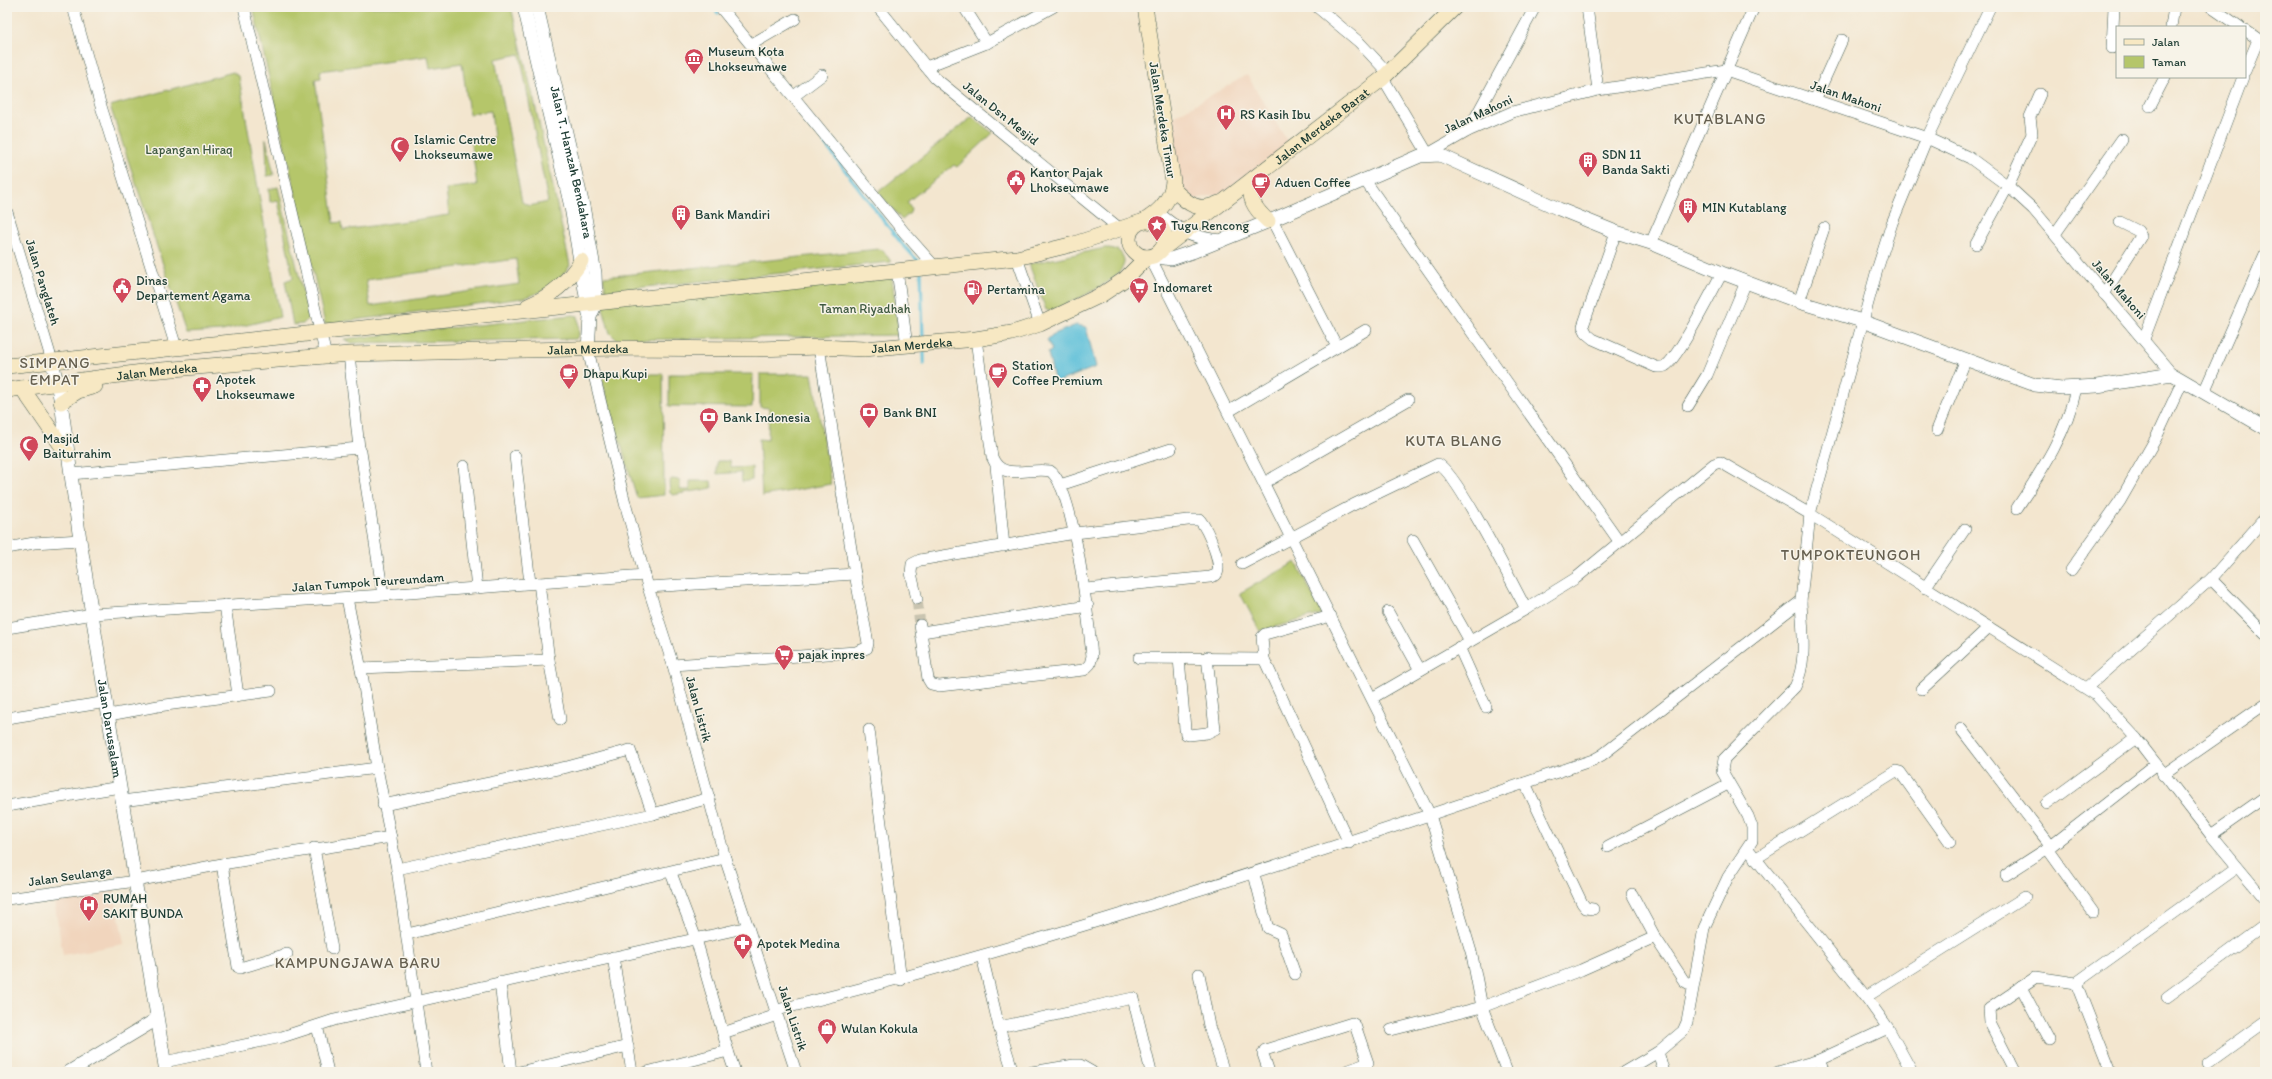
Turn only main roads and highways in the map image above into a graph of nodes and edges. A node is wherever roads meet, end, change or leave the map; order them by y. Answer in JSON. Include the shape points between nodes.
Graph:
{"nodes":[{"id":1,"x":1145,"y":7,"type":"edge"},
{"id":2,"x":1455,"y":7,"type":"edge"},
{"id":3,"x":1253,"y":179,"type":"junction"},
{"id":4,"x":1173,"y":189,"type":"junction"},
{"id":5,"x":1227,"y":199,"type":"junction"},
{"id":6,"x":1270,"y":221,"type":"road end"},
{"id":7,"x":1141,"y":222,"type":"junction"},
{"id":8,"x":1153,"y":255,"type":"junction"},
{"id":9,"x":581,"y":261,"type":"road end"},
{"id":10,"x":518,"y":311,"type":"junction"},
{"id":11,"x":7,"y":366,"type":"edge"},
{"id":12,"x":150,"y":371,"type":"junction"},
{"id":13,"x":22,"y":388,"type":"junction"},
{"id":14,"x":7,"y":390,"type":"edge"},
{"id":15,"x":61,"y":402,"type":"road end"},
{"id":16,"x":68,"y":455,"type":"road end"}],
"edges":[{"from":1,"to":4,"type":"main road","name":"Jalan Merdeka Timur","via":[[1173,171]]},
{"from":2,"to":3,"type":"main road","name":"Jalan Merdeka Barat","via":[[1386,76]]},
{"from":3,"to":5,"type":"main road","name":"Jalan Merdeka Barat"},
{"from":3,"to":6,"type":"main road","via":[[1249,190],[1252,202]]},
{"from":4,"to":5,"type":"main road","via":[[1194,207],[1211,207]]},
{"from":4,"to":7,"type":"main road","name":"Jalan Merdeka Timur","via":[[1158,212]]},
{"from":5,"to":8,"type":"main road","name":"Jalan Merdeka Barat"},
{"from":7,"to":8,"type":"main road","via":[[1156,223],[1161,227],[1165,238]]},
{"from":7,"to":8,"type":"main road","via":[[1131,230],[1130,246],[1137,254]]},
{"from":7,"to":10,"type":"main road","name":"Jalan Merdeka","via":[[1074,244],[1018,258],[591,308]]},
{"from":8,"to":12,"type":"main road","name":"Jalan Merdeka","via":[[1125,280],[1101,295],[1040,324],[1012,333],[935,344],[864,349],[819,347],[399,351]]},
{"from":9,"to":10,"type":"main road","via":[[574,273],[560,287],[538,302]]},
{"from":10,"to":11,"type":"main road","name":"Jalan Merdeka"},
{"from":12,"to":13,"type":"main road","name":"Jalan Merdeka"},
{"from":12,"to":15,"type":"main road","via":[[78,391]]},
{"from":13,"to":14,"type":"main road","name":"Jalan Merdeka"},
{"from":13,"to":16,"type":"main road"}]}
